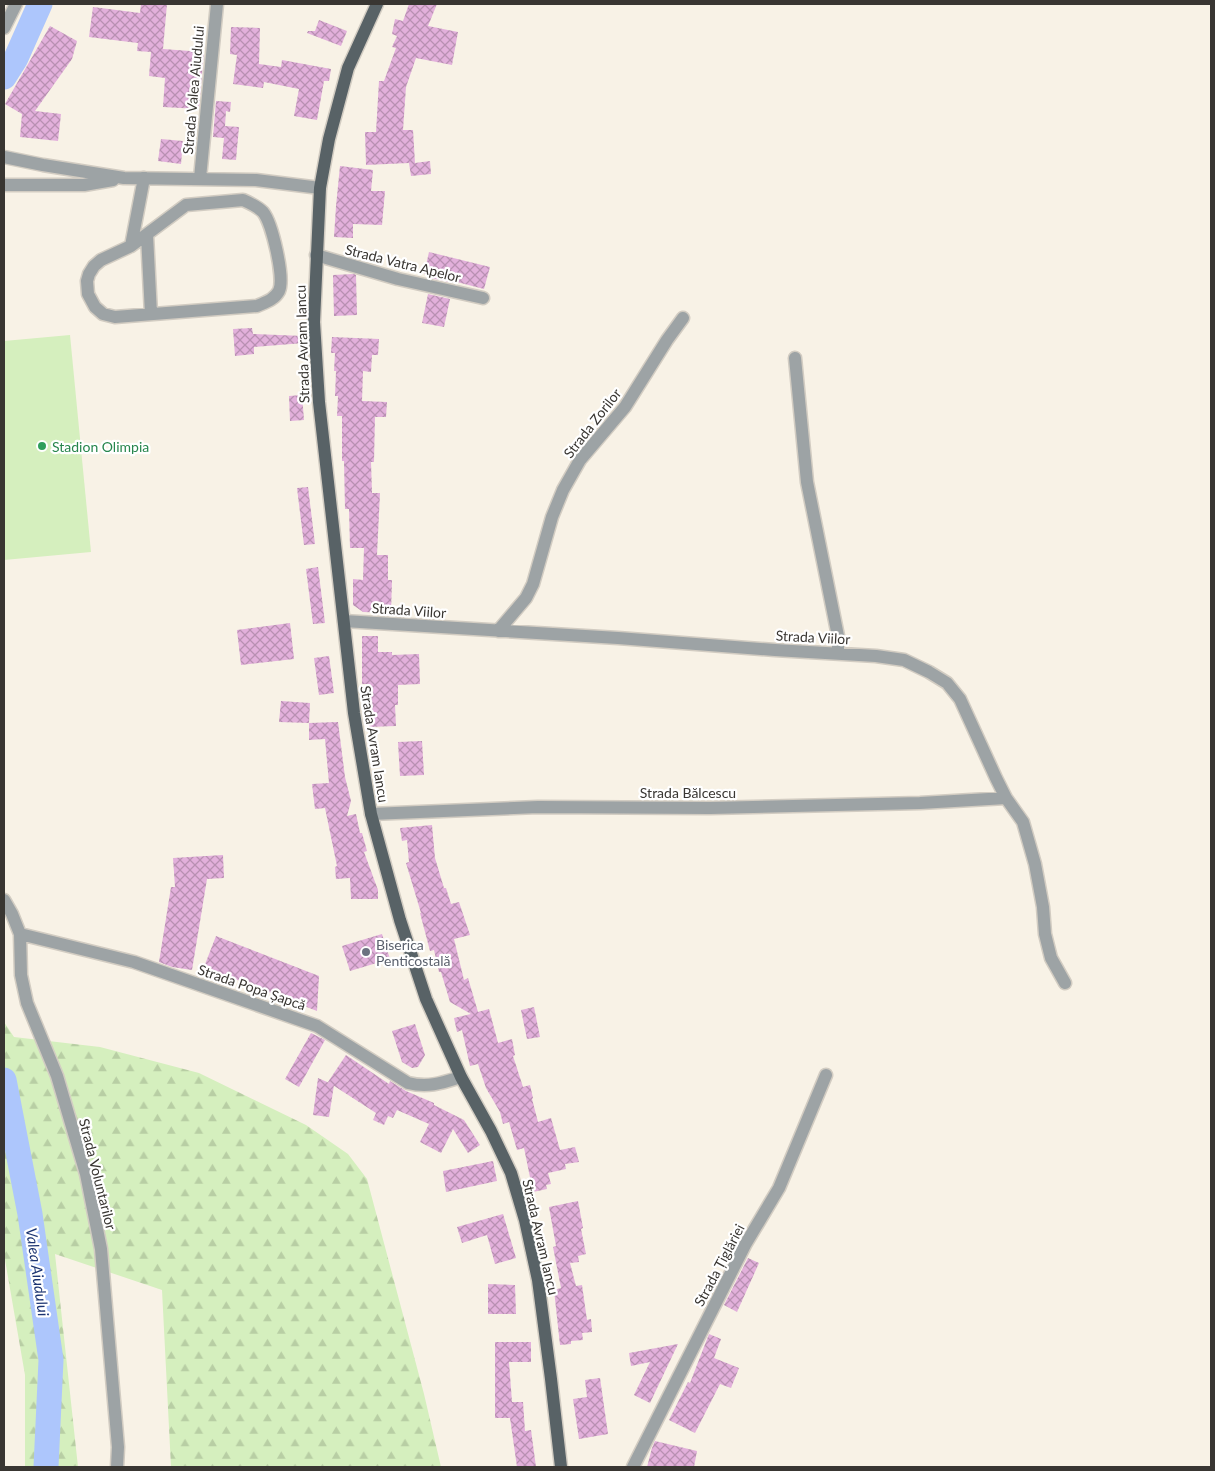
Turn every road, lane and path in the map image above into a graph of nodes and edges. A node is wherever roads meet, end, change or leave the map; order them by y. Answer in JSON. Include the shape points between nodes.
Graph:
{"nodes":[{"id":1,"x":16,"y":4,"type":"edge"},
{"id":2,"x":216,"y":4,"type":"edge"},
{"id":3,"x":377,"y":4,"type":"edge"},
{"id":4,"x":4,"y":28,"type":"edge"},
{"id":5,"x":4,"y":157,"type":"edge"},
{"id":6,"x":124,"y":178,"type":"junction"},
{"id":7,"x":144,"y":178,"type":"junction"},
{"id":8,"x":200,"y":178,"type":"junction"},
{"id":9,"x":4,"y":185,"type":"edge"},
{"id":10,"x":320,"y":188,"type":"junction"},
{"id":11,"x":147,"y":235,"type":"junction"},
{"id":12,"x":131,"y":246,"type":"junction"},
{"id":13,"x":316,"y":256,"type":"junction"},
{"id":14,"x":483,"y":298,"type":"dead end"},
{"id":15,"x":151,"y":314,"type":"junction"},
{"id":16,"x":684,"y":318,"type":"dead end"},
{"id":17,"x":795,"y":358,"type":"dead end"},
{"id":18,"x":344,"y":621,"type":"junction"},
{"id":19,"x":498,"y":631,"type":"junction"},
{"id":20,"x":838,"y":654,"type":"junction"},
{"id":21,"x":1006,"y":798,"type":"junction"},
{"id":22,"x":371,"y":814,"type":"junction"},
{"id":23,"x":4,"y":900,"type":"edge"},
{"id":24,"x":20,"y":934,"type":"junction"},
{"id":25,"x":1066,"y":983,"type":"dead end"},
{"id":26,"x":826,"y":1075,"type":"dead end"},
{"id":27,"x":461,"y":1078,"type":"junction"},
{"id":28,"x":117,"y":1467,"type":"edge"},
{"id":29,"x":561,"y":1467,"type":"edge"},
{"id":30,"x":633,"y":1467,"type":"edge"}],
"edges":[{"from":1,"to":4,"type":"street"},
{"from":2,"to":8,"type":"street","name":"Strada Valea Aiudului"},
{"from":3,"to":10,"type":"main road","name":"Strada Avram Iancu","via":[[348,68]]},
{"from":5,"to":6,"type":"street"},
{"from":6,"to":7,"type":"street"},
{"from":6,"to":9,"type":"street","via":[[84,185]]},
{"from":7,"to":8,"type":"street"},
{"from":7,"to":12,"type":"street"},
{"from":8,"to":10,"type":"street","via":[[256,180]]},
{"from":10,"to":13,"type":"main road","name":"Strada Avram Iancu"},
{"from":11,"to":12,"type":"street"},
{"from":11,"to":15,"type":"street"},
{"from":11,"to":15,"type":"street","via":[[186,205],[243,200],[262,210],[267,218],[282,276],[278,292],[270,301],[257,306]]},
{"from":12,"to":15,"type":"street","via":[[94,266],[87,281],[88,294],[103,314],[115,317]]},
{"from":13,"to":14,"type":"street","name":"Strada Vatra Apelor"},
{"from":13,"to":18,"type":"main road","name":"Strada Avram Iancu","via":[[314,322],[319,402]]},
{"from":16,"to":19,"type":"street","name":"Strada Zorilor","via":[[625,407],[580,460],[552,517],[533,584],[526,598]]},
{"from":17,"to":20,"type":"street","via":[[807,482],[838,636]]},
{"from":18,"to":19,"type":"street","name":"Strada Viilor"},
{"from":18,"to":22,"type":"main road","name":"Strada Avram Iancu","via":[[354,713]]},
{"from":19,"to":20,"type":"street","name":"Strada Viilor"},
{"from":20,"to":21,"type":"street","name":"Strada Viilor","via":[[904,660],[947,683],[960,699]]},
{"from":21,"to":22,"type":"street","name":"Strada Bălcescu","via":[[920,803],[710,808],[538,807]]},
{"from":21,"to":25,"type":"street","name":"Strada Viilor","via":[[1023,822],[1035,864],[1045,934],[1052,958]]},
{"from":22,"to":27,"type":"main road","name":"Strada Avram Iancu","via":[[400,920],[426,998]]},
{"from":23,"to":24,"type":"street","name":"Strada Voluntarilor"},
{"from":24,"to":27,"type":"street","name":"Strada Popa Șapcă","via":[[134,962],[317,1026],[408,1084],[437,1085]]},
{"from":24,"to":28,"type":"street","name":"Strada Voluntarilor","via":[[21,975],[27,1003],[57,1076],[86,1174],[101,1248]]},
{"from":26,"to":30,"type":"street","name":"Strada Țiglăriei","via":[[779,1188],[745,1246]]},
{"from":27,"to":29,"type":"main road","name":"Strada Avram Iancu","via":[[511,1173],[525,1220],[538,1280]]}]}
